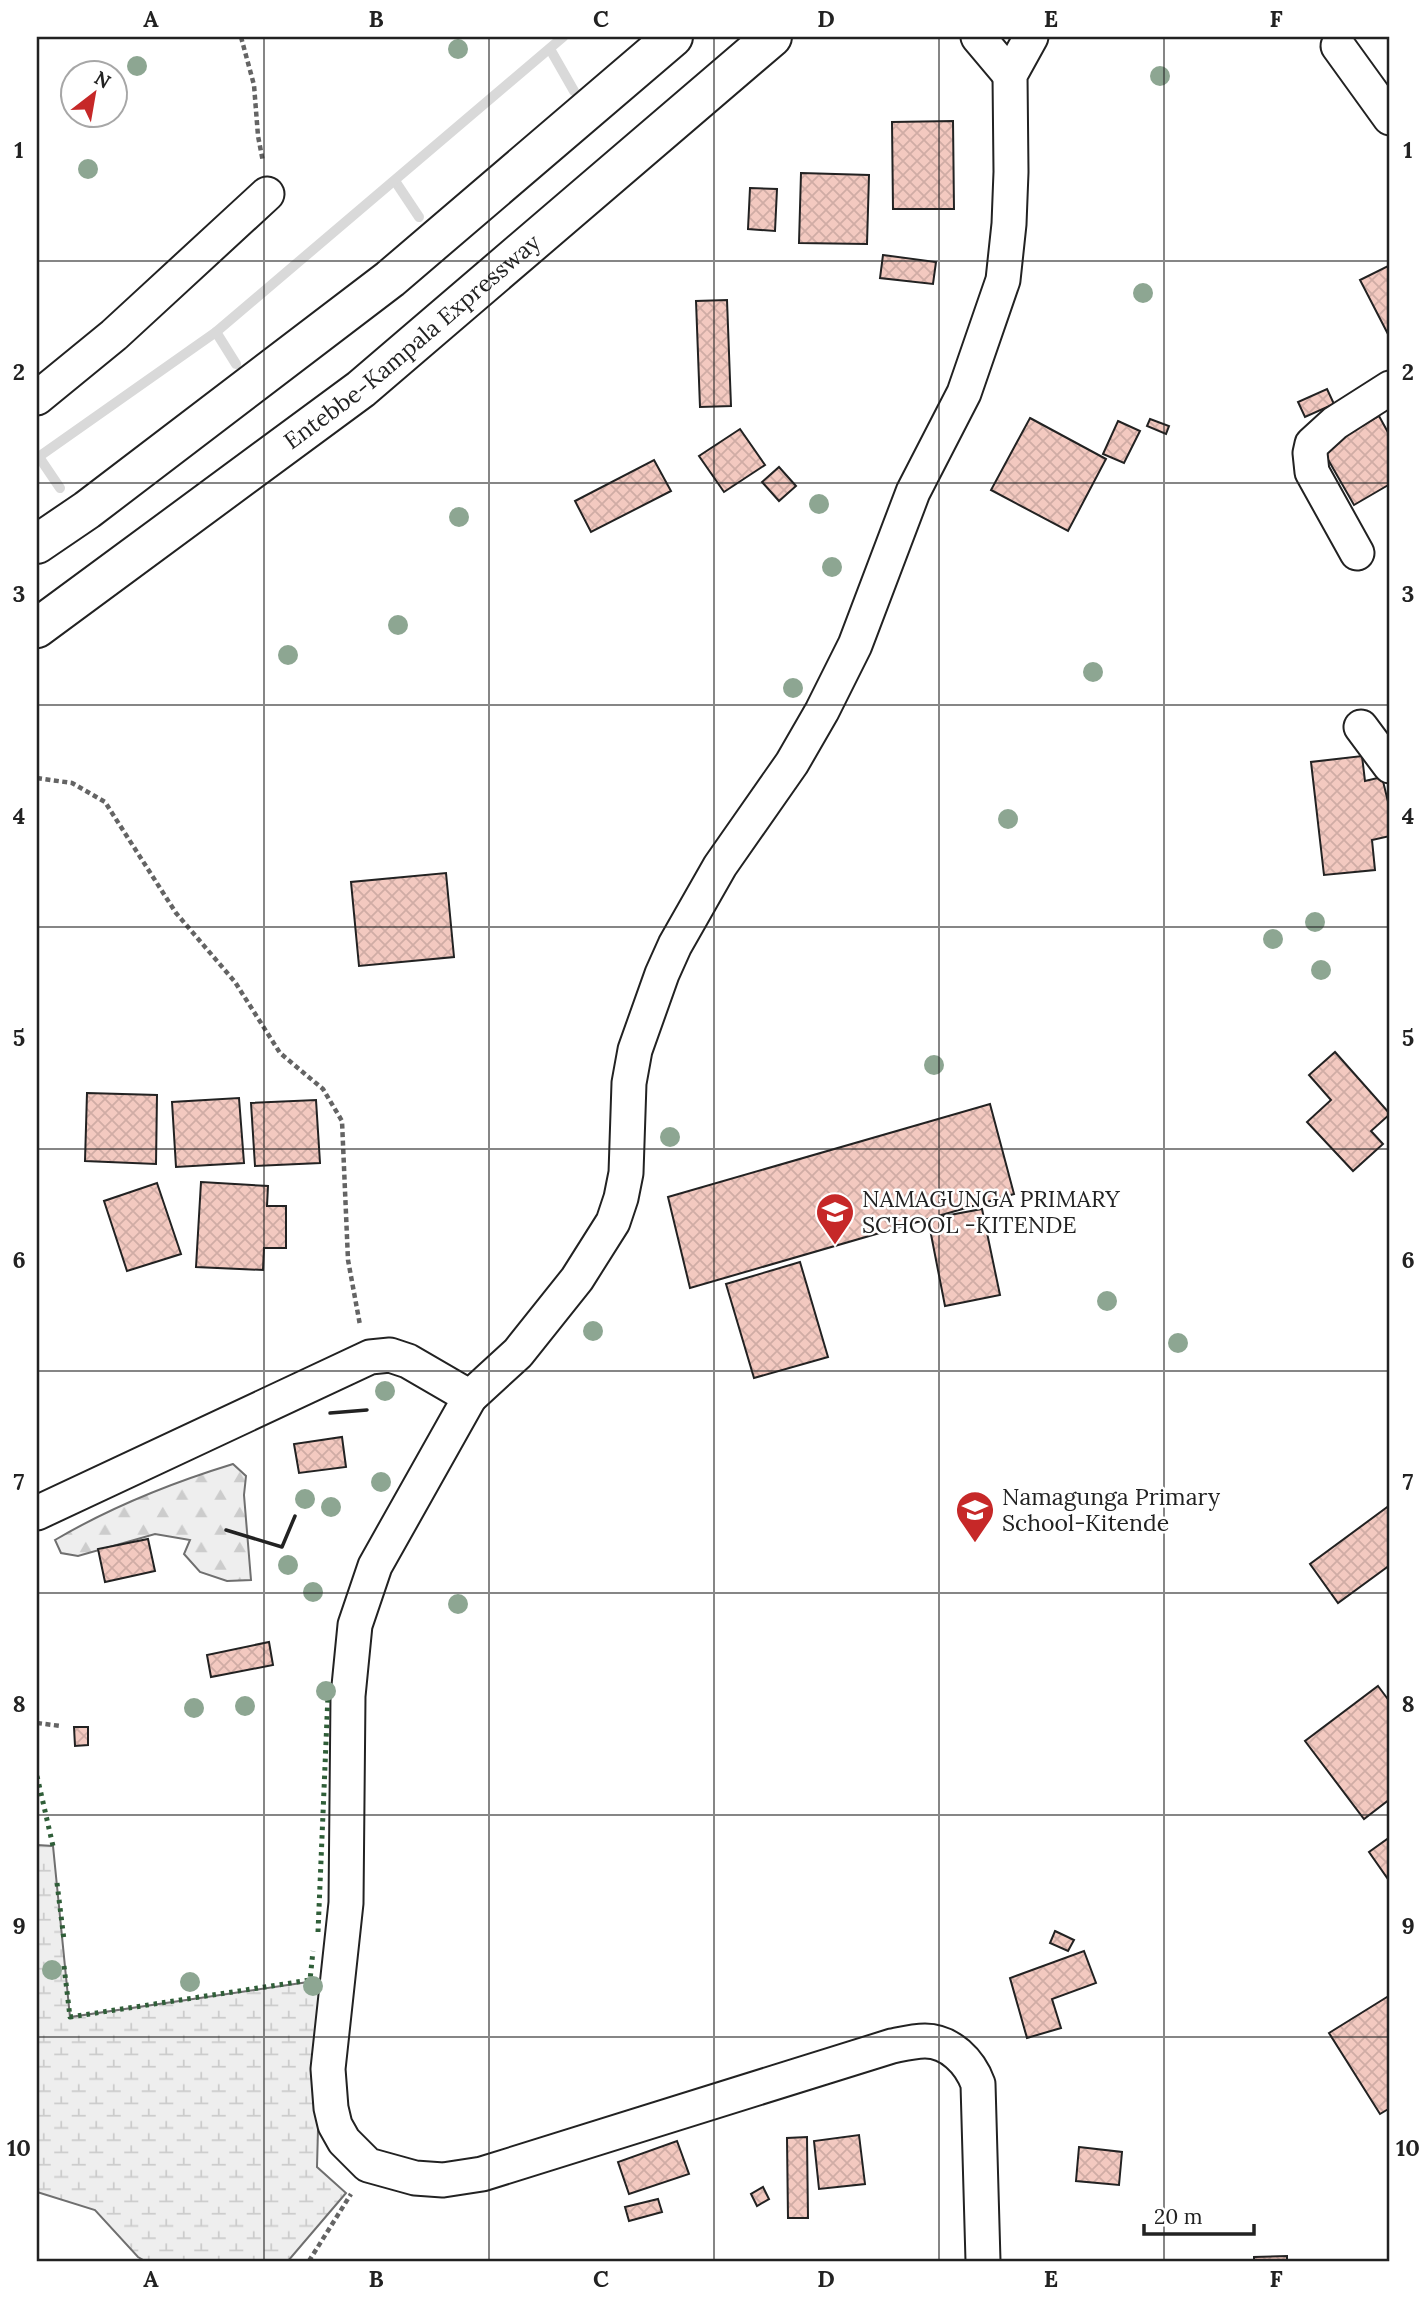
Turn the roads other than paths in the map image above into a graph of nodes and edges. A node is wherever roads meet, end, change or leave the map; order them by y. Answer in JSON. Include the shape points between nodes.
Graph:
{"nodes":[{"id":1,"x":673,"y":37,"type":"edge"},
{"id":2,"x":772,"y":37,"type":"edge"},
{"id":3,"x":978,"y":37,"type":"edge"},
{"id":4,"x":1031,"y":37,"type":"edge"},
{"id":5,"x":1338,"y":46,"type":"dead end"},
{"id":6,"x":1010,"y":75,"type":"junction"},
{"id":7,"x":1390,"y":118,"type":"edge"},
{"id":8,"x":267,"y":194,"type":"road end"},
{"id":9,"x":1390,"y":388,"type":"edge"},
{"id":10,"x":37,"y":398,"type":"edge"},
{"id":11,"x":37,"y":544,"type":"edge"},
{"id":12,"x":1357,"y":553,"type":"dead end"},
{"id":13,"x":37,"y":628,"type":"edge"},
{"id":14,"x":1361,"y":727,"type":"dead end"},
{"id":15,"x":1390,"y":766,"type":"edge"},
{"id":16,"x":470,"y":1397,"type":"junction"},
{"id":17,"x":37,"y":1513,"type":"edge"},
{"id":18,"x":983,"y":2261,"type":"edge"}],
"edges":[{"from":1,"to":11,"type":"highway","via":[[390,279]]},
{"from":2,"to":13,"type":"highway","name":"Entebbe-Kampala Expressway","via":[[361,389]]},
{"from":3,"to":6,"type":"street"},
{"from":4,"to":6,"type":"street"},
{"from":5,"to":7,"type":"street"},
{"from":6,"to":16,"type":"street","via":[[1011,172],[1003,281],[964,393],[913,492],[855,645],[822,711],[792,763],[720,866],[662,974],[635,1050],[629,1083],[626,1173],[613,1222],[577,1279],[519,1353]]},
{"from":8,"to":10,"type":"street","via":[[114,335]]},
{"from":9,"to":12,"type":"street","via":[[1312,443],[1312,472]]},
{"from":14,"to":15,"type":"street"},
{"from":16,"to":17,"type":"street","via":[[408,1361],[390,1355],[370,1357]]},
{"from":16,"to":18,"type":"street","via":[[375,1566],[355,1625],[348,1696],[346,1903],[328,2070],[331,2108],[344,2141],[368,2165],[415,2178],[443,2180],[482,2174],[892,2046],[926,2041],[965,2061],[978,2084]]}]}
